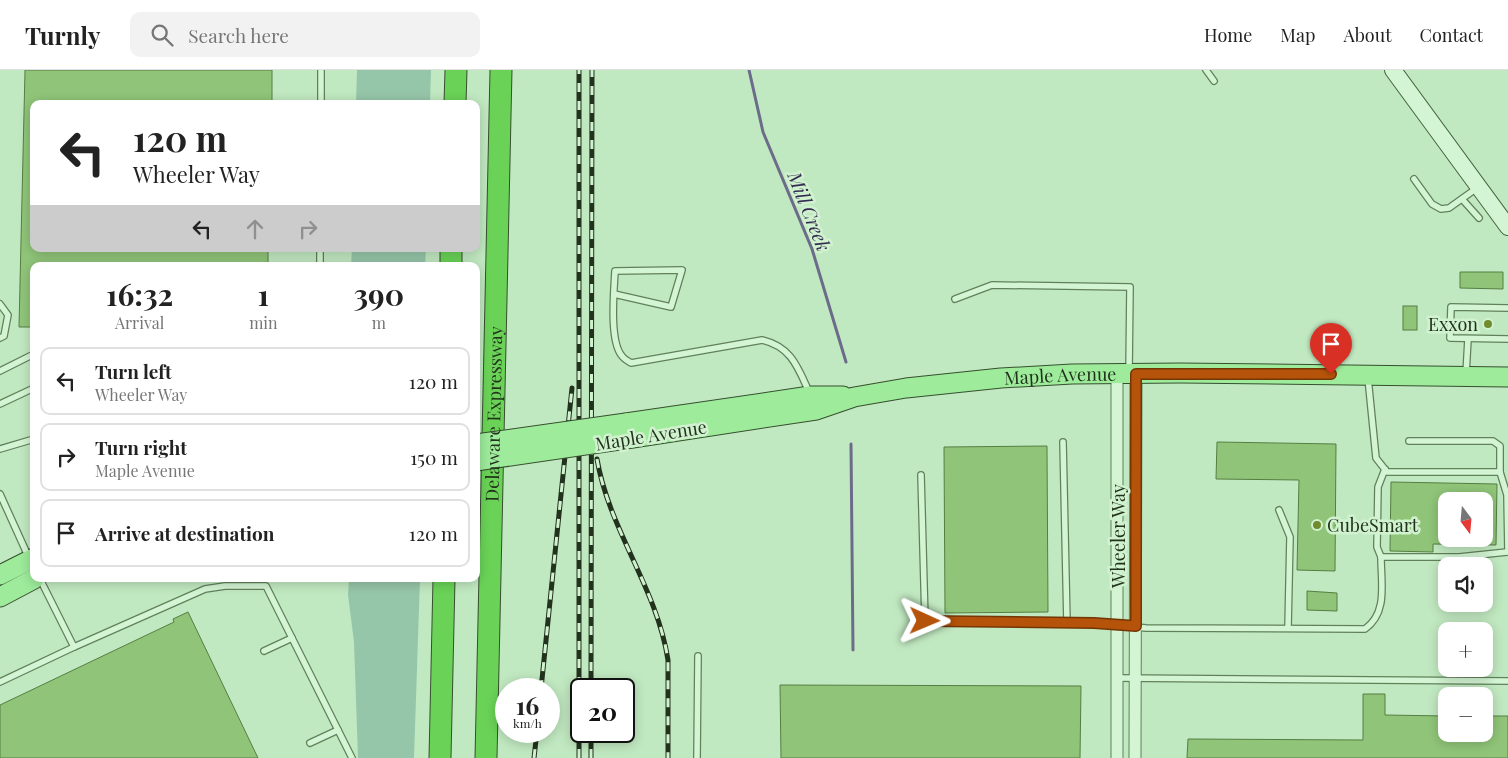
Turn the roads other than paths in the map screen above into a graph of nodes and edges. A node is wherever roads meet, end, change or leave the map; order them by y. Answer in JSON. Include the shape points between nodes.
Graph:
{"nodes":[{"id":1,"x":321,"y":70,"type":"edge"},
{"id":2,"x":456,"y":70,"type":"edge"},
{"id":3,"x":501,"y":70,"type":"edge"},
{"id":4,"x":1206,"y":70,"type":"edge"},
{"id":5,"x":1393,"y":70,"type":"edge"},
{"id":6,"x":1214,"y":81,"type":"dead end"},
{"id":7,"x":321,"y":100,"type":"edge"},
{"id":8,"x":455,"y":100,"type":"edge"},
{"id":9,"x":1414,"y":179,"type":"dead end"},
{"id":10,"x":1479,"y":187,"type":"junction"},
{"id":11,"x":1462,"y":199,"type":"junction"},
{"id":12,"x":1479,"y":218,"type":"dead end"},
{"id":13,"x":1508,"y":227,"type":"edge"},
{"id":14,"x":614,"y":294,"type":"junction"},
{"id":15,"x":954,"y":299,"type":"dead end"},
{"id":16,"x":0,"y":304,"type":"edge"},
{"id":17,"x":1508,"y":308,"type":"edge"},
{"id":18,"x":0,"y":338,"type":"edge"},
{"id":19,"x":1468,"y":339,"type":"junction"},
{"id":20,"x":1508,"y":339,"type":"edge"},
{"id":21,"x":30,"y":356,"type":"edge"},
{"id":22,"x":0,"y":370,"type":"edge"},
{"id":23,"x":1127,"y":374,"type":"junction"},
{"id":24,"x":1368,"y":375,"type":"junction"},
{"id":25,"x":1465,"y":377,"type":"junction"},
{"id":26,"x":1508,"y":377,"type":"edge"},
{"id":27,"x":30,"y":391,"type":"edge"},
{"id":28,"x":810,"y":396,"type":"junction"},
{"id":29,"x":854,"y":397,"type":"junction"},
{"id":30,"x":0,"y":404,"type":"edge"},
{"id":31,"x":626,"y":431,"type":"junction"},
{"id":32,"x":30,"y":440,"type":"edge"},
{"id":33,"x":1409,"y":440,"type":"dead end"},
{"id":34,"x":1063,"y":442,"type":"dead end"},
{"id":35,"x":480,"y":444,"type":"edge"},
{"id":36,"x":0,"y":449,"type":"edge"},
{"id":37,"x":480,"y":460,"type":"edge"},
{"id":38,"x":1385,"y":469,"type":"junction"},
{"id":39,"x":1500,"y":472,"type":"junction"},
{"id":40,"x":921,"y":474,"type":"dead end"},
{"id":41,"x":0,"y":494,"type":"edge"},
{"id":42,"x":1279,"y":510,"type":"dead end"},
{"id":43,"x":1508,"y":552,"type":"edge"},
{"id":44,"x":30,"y":555,"type":"edge"},
{"id":45,"x":1381,"y":557,"type":"junction"},
{"id":46,"x":30,"y":560,"type":"edge"},
{"id":47,"x":0,"y":575,"type":"edge"},
{"id":48,"x":30,"y":581,"type":"edge"},
{"id":49,"x":42,"y":582,"type":"edge"},
{"id":50,"x":265,"y":582,"type":"edge"},
{"id":51,"x":444,"y":582,"type":"edge"},
{"id":52,"x":266,"y":586,"type":"junction"},
{"id":53,"x":0,"y":597,"type":"edge"},
{"id":54,"x":1067,"y":623,"type":"junction"},
{"id":55,"x":1117,"y":624,"type":"junction"},
{"id":56,"x":1136,"y":626,"type":"junction"},
{"id":57,"x":1288,"y":628,"type":"junction"},
{"id":58,"x":292,"y":638,"type":"junction"},
{"id":59,"x":74,"y":647,"type":"junction"},
{"id":60,"x":264,"y":651,"type":"dead end"},
{"id":61,"x":698,"y":656,"type":"dead end"},
{"id":62,"x":1117,"y":678,"type":"junction"},
{"id":63,"x":1135,"y":678,"type":"junction"},
{"id":64,"x":1508,"y":681,"type":"edge"},
{"id":65,"x":0,"y":682,"type":"edge"},
{"id":66,"x":338,"y":730,"type":"junction"},
{"id":67,"x":310,"y":743,"type":"dead end"},
{"id":68,"x":352,"y":758,"type":"edge"},
{"id":69,"x":440,"y":758,"type":"edge"},
{"id":70,"x":486,"y":758,"type":"edge"},
{"id":71,"x":697,"y":758,"type":"edge"},
{"id":72,"x":1117,"y":758,"type":"edge"},
{"id":73,"x":1135,"y":758,"type":"edge"}],
"edges":[{"from":1,"to":7,"type":"lane"},
{"from":2,"to":8,"type":"highway"},
{"from":3,"to":70,"type":"highway","name":"Delaware Expressway"},
{"from":4,"to":6,"type":"lane"},
{"from":5,"to":10,"type":"main road"},
{"from":9,"to":11,"type":"lane","via":[[1432,204],[1441,210]]},
{"from":10,"to":11,"type":"lane"},
{"from":10,"to":13,"type":"main road"},
{"from":11,"to":12,"type":"lane"},
{"from":14,"to":14,"type":"lane","via":[[615,271],[682,270],[671,307]]},
{"from":14,"to":28,"type":"lane","via":[[616,344],[622,357],[631,363],[762,340],[776,343],[790,355]]},
{"from":15,"to":23,"type":"lane","via":[[992,285],[1130,287]]},
{"from":16,"to":18,"type":"lane","via":[[8,315],[4,336]]},
{"from":17,"to":19,"type":"lane","via":[[1451,307],[1450,338]]},
{"from":19,"to":20,"type":"lane"},
{"from":19,"to":25,"type":"lane"},
{"from":21,"to":22,"type":"lane"},
{"from":23,"to":24,"type":"main road","name":"Maple Avenue"},
{"from":23,"to":29,"type":"main road","name":"Maple Avenue","via":[[993,379]]},
{"from":23,"to":55,"type":"street","name":"Wheeler Way"},
{"from":23,"to":56,"type":"street","name":"Wheeler Way"},
{"from":24,"to":25,"type":"main road","name":"Maple Avenue"},
{"from":24,"to":38,"type":"lane","via":[[1376,458]]},
{"from":25,"to":26,"type":"main road","name":"Maple Avenue"},
{"from":27,"to":30,"type":"lane"},
{"from":28,"to":29,"type":"main road","name":"Maple Avenue"},
{"from":28,"to":31,"type":"main road","name":"Maple Avenue"},
{"from":29,"to":31,"type":"main road","name":"Maple Avenue","via":[[816,410]]},
{"from":31,"to":35,"type":"main road","name":"Maple Avenue","bridge":true},
{"from":31,"to":37,"type":"main road","name":"Maple Avenue","bridge":true},
{"from":32,"to":36,"type":"lane"},
{"from":33,"to":39,"type":"lane","via":[[1493,441],[1500,446]]},
{"from":34,"to":54,"type":"lane"},
{"from":38,"to":39,"type":"lane","via":[[1387,472]]},
{"from":38,"to":45,"type":"lane","via":[[1378,488],[1377,547]]},
{"from":39,"to":43,"type":"lane","via":[[1508,495]]},
{"from":40,"to":54,"type":"lane","via":[[925,621]]},
{"from":41,"to":44,"type":"lane"},
{"from":42,"to":57,"type":"lane","via":[[1290,537]]},
{"from":43,"to":45,"type":"lane","via":[[1459,557]]},
{"from":45,"to":57,"type":"lane","via":[[1382,607],[1372,624],[1365,629]]},
{"from":46,"to":47,"type":"main road"},
{"from":48,"to":53,"type":"main road"},
{"from":49,"to":59,"type":"lane"},
{"from":50,"to":52,"type":"lane"},
{"from":51,"to":69,"type":"highway"},
{"from":52,"to":58,"type":"lane"},
{"from":52,"to":59,"type":"lane","via":[[205,589]]},
{"from":54,"to":55,"type":"lane"},
{"from":55,"to":56,"type":"lane"},
{"from":55,"to":62,"type":"street","name":"Wheeler Way"},
{"from":56,"to":57,"type":"lane"},
{"from":56,"to":63,"type":"street","name":"Wheeler Way"},
{"from":58,"to":60,"type":"lane"},
{"from":58,"to":66,"type":"lane"},
{"from":59,"to":65,"type":"lane"},
{"from":61,"to":71,"type":"lane"},
{"from":62,"to":63,"type":"lane"},
{"from":62,"to":72,"type":"street","name":"Wheeler Way"},
{"from":63,"to":64,"type":"lane"},
{"from":63,"to":73,"type":"street","name":"Wheeler Way"},
{"from":66,"to":67,"type":"lane"},
{"from":66,"to":68,"type":"lane"}]}
